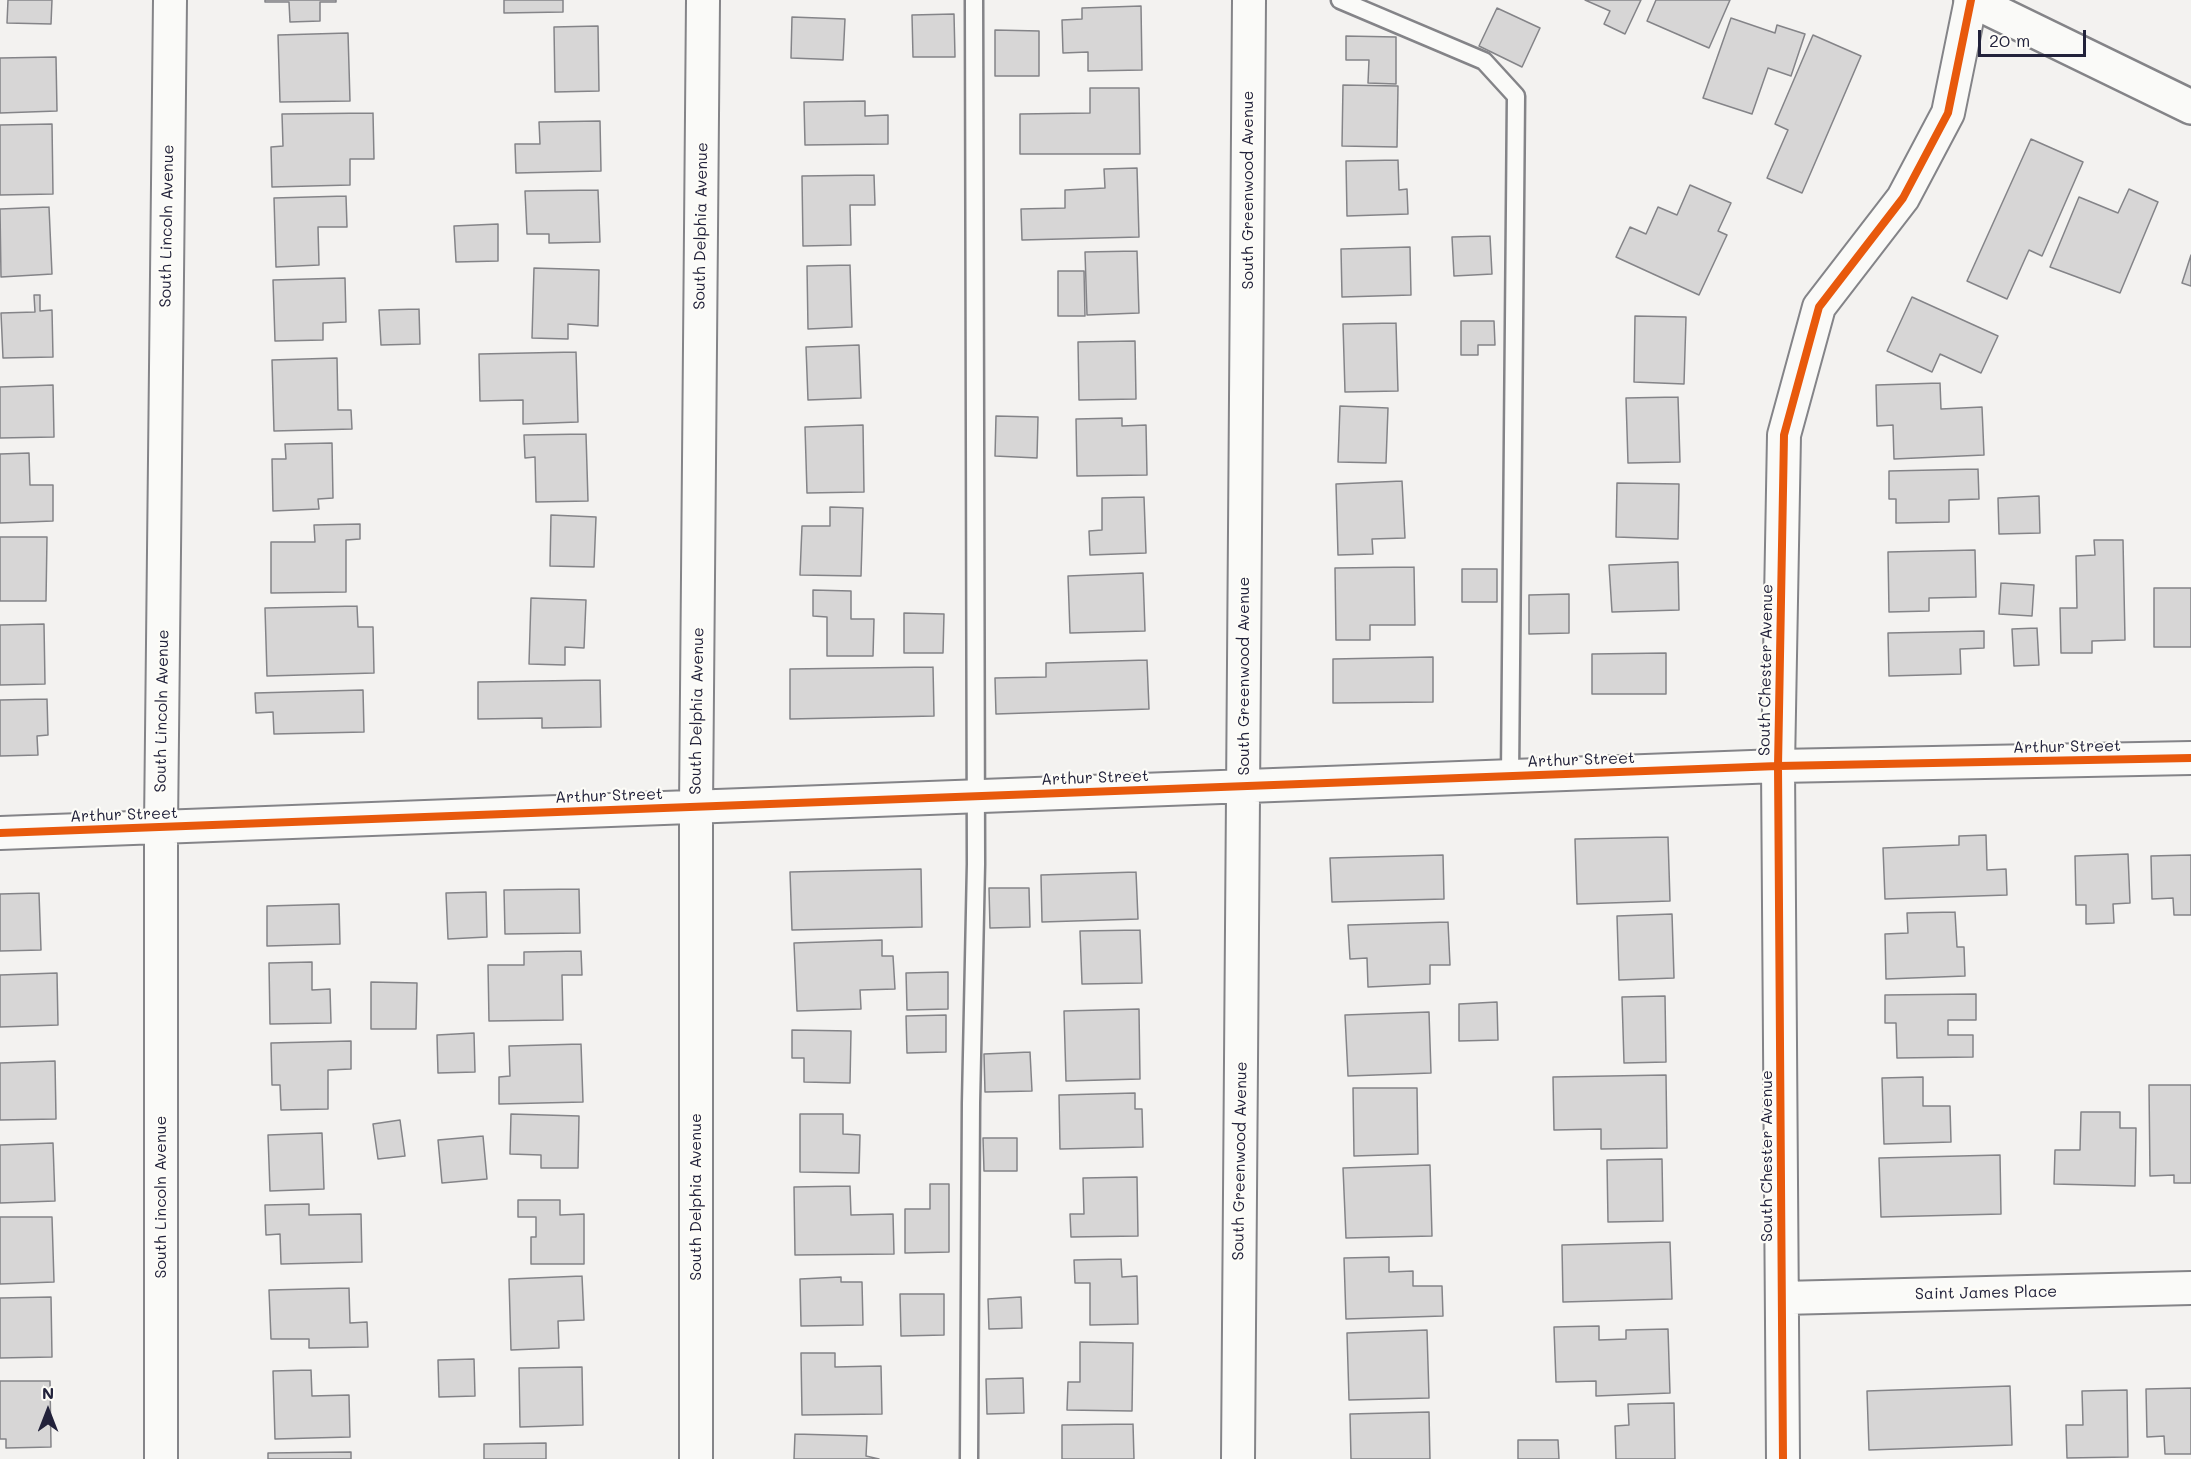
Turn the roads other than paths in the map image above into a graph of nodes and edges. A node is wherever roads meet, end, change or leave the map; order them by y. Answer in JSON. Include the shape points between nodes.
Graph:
{"nodes":[{"id":1,"x":170,"y":0,"type":"edge"},
{"id":2,"x":703,"y":0,"type":"edge"},
{"id":3,"x":974,"y":0,"type":"edge"},
{"id":4,"x":1249,"y":0,"type":"edge"},
{"id":5,"x":1340,"y":0,"type":"edge"},
{"id":6,"x":1971,"y":0,"type":"edge"},
{"id":7,"x":2191,"y":107,"type":"edge"},
{"id":8,"x":2191,"y":758,"type":"edge"},
{"id":9,"x":1778,"y":766,"type":"junction"},
{"id":10,"x":1510,"y":776,"type":"junction"},
{"id":11,"x":1244,"y":786,"type":"junction"},
{"id":12,"x":974,"y":796,"type":"junction"},
{"id":13,"x":696,"y":807,"type":"junction"},
{"id":14,"x":161,"y":827,"type":"junction"},
{"id":15,"x":0,"y":833,"type":"edge"},
{"id":16,"x":2191,"y":1288,"type":"edge"},
{"id":17,"x":1782,"y":1298,"type":"junction"},
{"id":18,"x":161,"y":1459,"type":"edge"},
{"id":19,"x":696,"y":1459,"type":"edge"},
{"id":20,"x":969,"y":1459,"type":"edge"},
{"id":21,"x":1238,"y":1459,"type":"edge"},
{"id":22,"x":1783,"y":1459,"type":"edge"}],
"edges":[{"from":1,"to":14,"type":"street","name":"South Lincoln Avenue"},
{"from":2,"to":13,"type":"street","name":"South Delphia Avenue"},
{"from":3,"to":12,"type":"lane"},
{"from":4,"to":11,"type":"street","name":"South Greenwood Avenue"},
{"from":5,"to":10,"type":"lane","via":[[1484,61],[1516,96]]},
{"from":6,"to":7,"type":"street"},
{"from":6,"to":9,"type":"street","name":"South Chester Avenue","via":[[1948,113],[1903,198],[1819,307],[1784,435]]},
{"from":8,"to":9,"type":"street","name":"Arthur Street"},
{"from":9,"to":10,"type":"street","name":"Arthur Street"},
{"from":9,"to":17,"type":"street","name":"South Chester Avenue"},
{"from":10,"to":11,"type":"street","name":"Arthur Street"},
{"from":11,"to":12,"type":"street","name":"Arthur Street"},
{"from":11,"to":21,"type":"street","name":"South Greenwood Avenue"},
{"from":12,"to":13,"type":"street","name":"Arthur Street"},
{"from":12,"to":20,"type":"lane"},
{"from":13,"to":14,"type":"street","name":"Arthur Street"},
{"from":13,"to":19,"type":"street","name":"South Delphia Avenue"},
{"from":14,"to":15,"type":"street","name":"Arthur Street"},
{"from":14,"to":18,"type":"street","name":"South Lincoln Avenue"},
{"from":16,"to":17,"type":"street","name":"Saint James Place"},
{"from":17,"to":22,"type":"street","name":"South Chester Avenue"}]}
